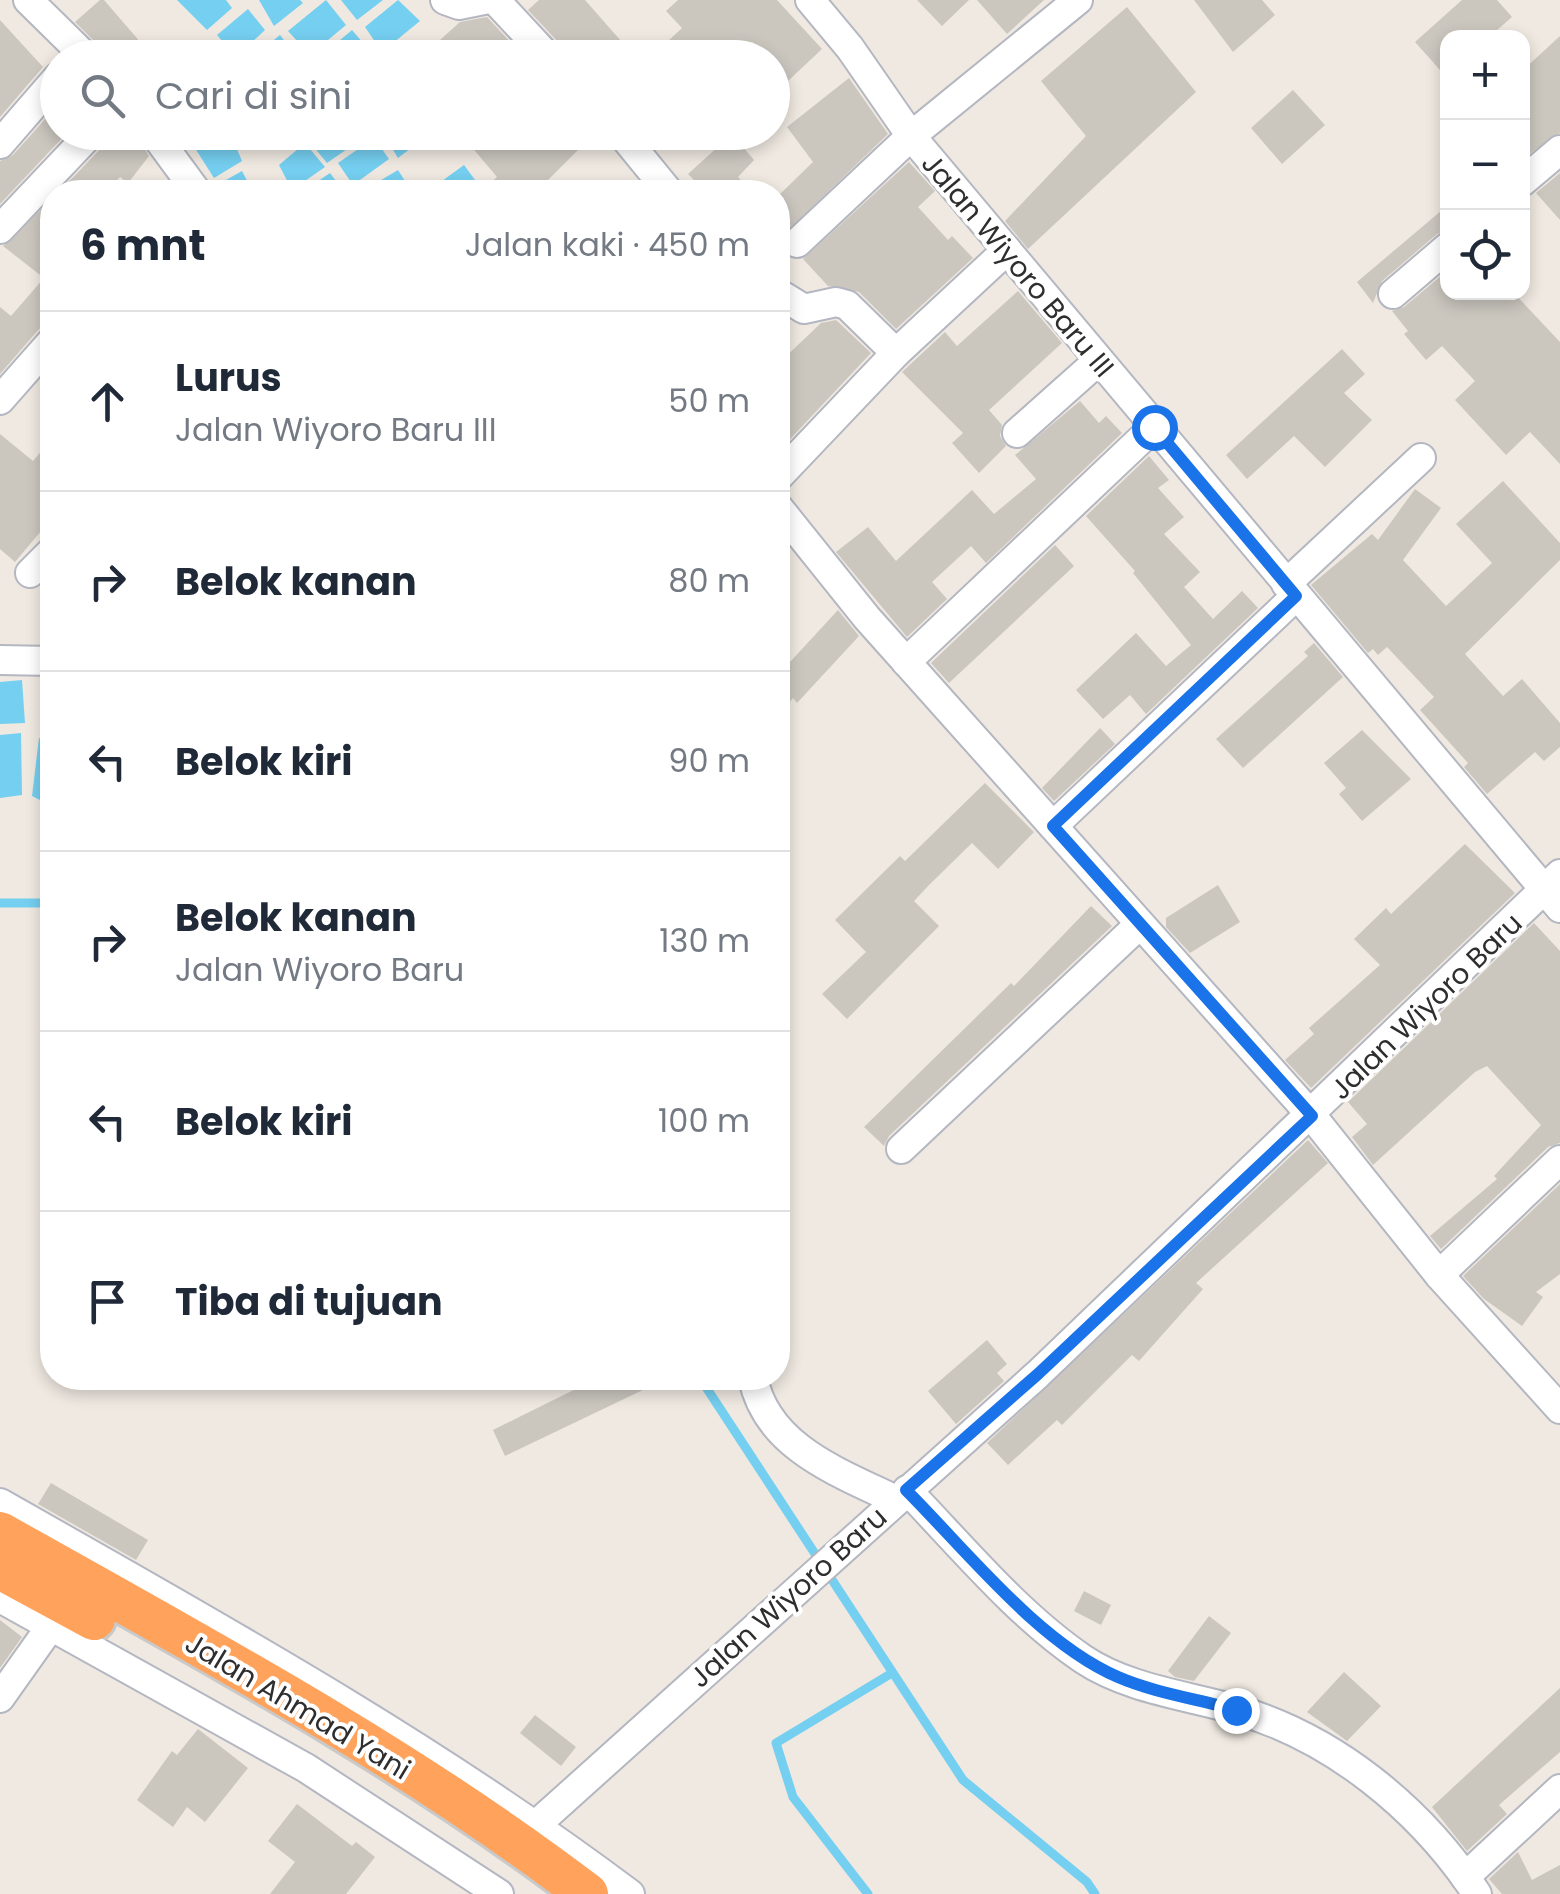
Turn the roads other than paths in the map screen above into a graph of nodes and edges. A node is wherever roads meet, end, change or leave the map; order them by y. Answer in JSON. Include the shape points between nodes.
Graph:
{"nodes":[{"id":1,"x":28,"y":0,"type":"edge"},
{"id":2,"x":445,"y":0,"type":"edge"},
{"id":3,"x":484,"y":0,"type":"edge"},
{"id":4,"x":495,"y":0,"type":"edge"},
{"id":5,"x":810,"y":0,"type":"edge"},
{"id":6,"x":1078,"y":0,"type":"edge"},
{"id":7,"x":67,"y":40,"type":"edge"},
{"id":8,"x":532,"y":40,"type":"edge"},
{"id":9,"x":40,"y":98,"type":"edge"},
{"id":10,"x":912,"y":136,"type":"junction"},
{"id":11,"x":0,"y":144,"type":"edge"},
{"id":12,"x":75,"y":150,"type":"edge"},
{"id":13,"x":165,"y":150,"type":"edge"},
{"id":14,"x":635,"y":150,"type":"edge"},
{"id":15,"x":1560,"y":150,"type":"edge"},
{"id":16,"x":1530,"y":175,"type":"edge"},
{"id":17,"x":47,"y":180,"type":"edge"},
{"id":18,"x":185,"y":180,"type":"edge"},
{"id":19,"x":659,"y":180,"type":"edge"},
{"id":20,"x":40,"y":187,"type":"edge"},
{"id":21,"x":0,"y":230,"type":"edge"},
{"id":22,"x":798,"y":243,"type":"dead end"},
{"id":23,"x":1007,"y":250,"type":"junction"},
{"id":24,"x":1440,"y":254,"type":"edge"},
{"id":25,"x":1393,"y":294,"type":"dead end"},
{"id":26,"x":790,"y":300,"type":"edge"},
{"id":27,"x":896,"y":353,"type":"junction"},
{"id":28,"x":40,"y":355,"type":"edge"},
{"id":29,"x":1098,"y":361,"type":"junction"},
{"id":30,"x":0,"y":400,"type":"edge"},
{"id":31,"x":1154,"y":427,"type":"junction"},
{"id":32,"x":1016,"y":433,"type":"dead end"},
{"id":33,"x":1422,"y":458,"type":"dead end"},
{"id":34,"x":790,"y":463,"type":"edge"},
{"id":35,"x":790,"y":522,"type":"edge"},
{"id":36,"x":40,"y":563,"type":"edge"},
{"id":37,"x":30,"y":573,"type":"dead end"},
{"id":38,"x":1291,"y":590,"type":"junction"},
{"id":39,"x":0,"y":660,"type":"edge"},
{"id":40,"x":40,"y":661,"type":"edge"},
{"id":41,"x":906,"y":662,"type":"junction"},
{"id":42,"x":1053,"y":826,"type":"junction"},
{"id":43,"x":1555,"y":891,"type":"edge"},
{"id":44,"x":1139,"y":925,"type":"junction"},
{"id":45,"x":1312,"y":1116,"type":"junction"},
{"id":46,"x":901,"y":1149,"type":"dead end"},
{"id":47,"x":1560,"y":1160,"type":"edge"},
{"id":48,"x":1438,"y":1275,"type":"junction"},
{"id":49,"x":759,"y":1390,"type":"edge"},
{"id":50,"x":1560,"y":1409,"type":"edge"},
{"id":51,"x":901,"y":1495,"type":"junction"},
{"id":52,"x":0,"y":1503,"type":"edge"},
{"id":53,"x":0,"y":1533,"type":"edge"},
{"id":54,"x":0,"y":1568,"type":"edge"},
{"id":55,"x":0,"y":1598,"type":"edge"},
{"id":56,"x":50,"y":1626,"type":"junction"},
{"id":57,"x":296,"y":1689,"type":"junction"},
{"id":58,"x":0,"y":1698,"type":"edge"},
{"id":59,"x":1560,"y":1789,"type":"edge"},
{"id":60,"x":537,"y":1824,"type":"junction"},
{"id":61,"x":1471,"y":1885,"type":"edge"},
{"id":62,"x":479,"y":1888,"type":"edge"},
{"id":63,"x":540,"y":1894,"type":"edge"},
{"id":64,"x":587,"y":1894,"type":"edge"},
{"id":65,"x":630,"y":1894,"type":"edge"}],
"edges":[{"from":1,"to":7,"type":"street"},
{"from":2,"to":3,"type":"street"},
{"from":4,"to":8,"type":"street"},
{"from":5,"to":10,"type":"street","name":"Jalan Wiyoro Baru III"},
{"from":6,"to":10,"type":"street"},
{"from":9,"to":11,"type":"street"},
{"from":10,"to":22,"type":"street"},
{"from":10,"to":23,"type":"street","name":"Jalan Wiyoro Baru III"},
{"from":12,"to":17,"type":"street"},
{"from":13,"to":18,"type":"street"},
{"from":14,"to":19,"type":"street"},
{"from":15,"to":16,"type":"street"},
{"from":20,"to":21,"type":"street"},
{"from":23,"to":27,"type":"street"},
{"from":23,"to":29,"type":"street","name":"Jalan Wiyoro Baru III"},
{"from":24,"to":25,"type":"street"},
{"from":26,"to":27,"type":"street","via":[[804,309],[846,305]]},
{"from":27,"to":34,"type":"street"},
{"from":28,"to":30,"type":"street"},
{"from":29,"to":31,"type":"street","name":"Jalan Wiyoro Baru III"},
{"from":29,"to":32,"type":"street"},
{"from":31,"to":38,"type":"street","name":"Jalan Wiyoro Baru III"},
{"from":31,"to":41,"type":"street"},
{"from":33,"to":38,"type":"street"},
{"from":35,"to":41,"type":"street"},
{"from":36,"to":37,"type":"street"},
{"from":38,"to":42,"type":"street"},
{"from":38,"to":43,"type":"street","name":"Jalan Wiyoro Baru III"},
{"from":39,"to":40,"type":"street"},
{"from":41,"to":42,"type":"street"},
{"from":42,"to":44,"type":"street"},
{"from":43,"to":45,"type":"street","name":"Jalan Wiyoro Baru"},
{"from":44,"to":45,"type":"street"},
{"from":44,"to":46,"type":"street"},
{"from":45,"to":48,"type":"street"},
{"from":45,"to":51,"type":"street","name":"Jalan Wiyoro Baru"},
{"from":47,"to":48,"type":"street"},
{"from":48,"to":50,"type":"street"},
{"from":49,"to":51,"type":"street","via":[[772,1425],[795,1446]]},
{"from":51,"to":60,"type":"street","name":"Jalan Wiyoro Baru"},
{"from":51,"to":61,"type":"street","via":[[1083,1659],[1120,1678],[1280,1723],[1316,1743],[1415,1818]]},
{"from":52,"to":57,"type":"street"},
{"from":53,"to":57,"type":"highway","name":"Jalan Ahmad Yani"},
{"from":54,"to":63,"type":"highway","name":"Jalan Ahmad Yani","via":[[314,1740]]},
{"from":55,"to":56,"type":"street"},
{"from":56,"to":58,"type":"street"},
{"from":56,"to":62,"type":"street","via":[[306,1768]]},
{"from":57,"to":60,"type":"street"},
{"from":57,"to":64,"type":"highway","name":"Jalan Ahmad Yani"},
{"from":59,"to":61,"type":"street"},
{"from":60,"to":65,"type":"street"}]}
